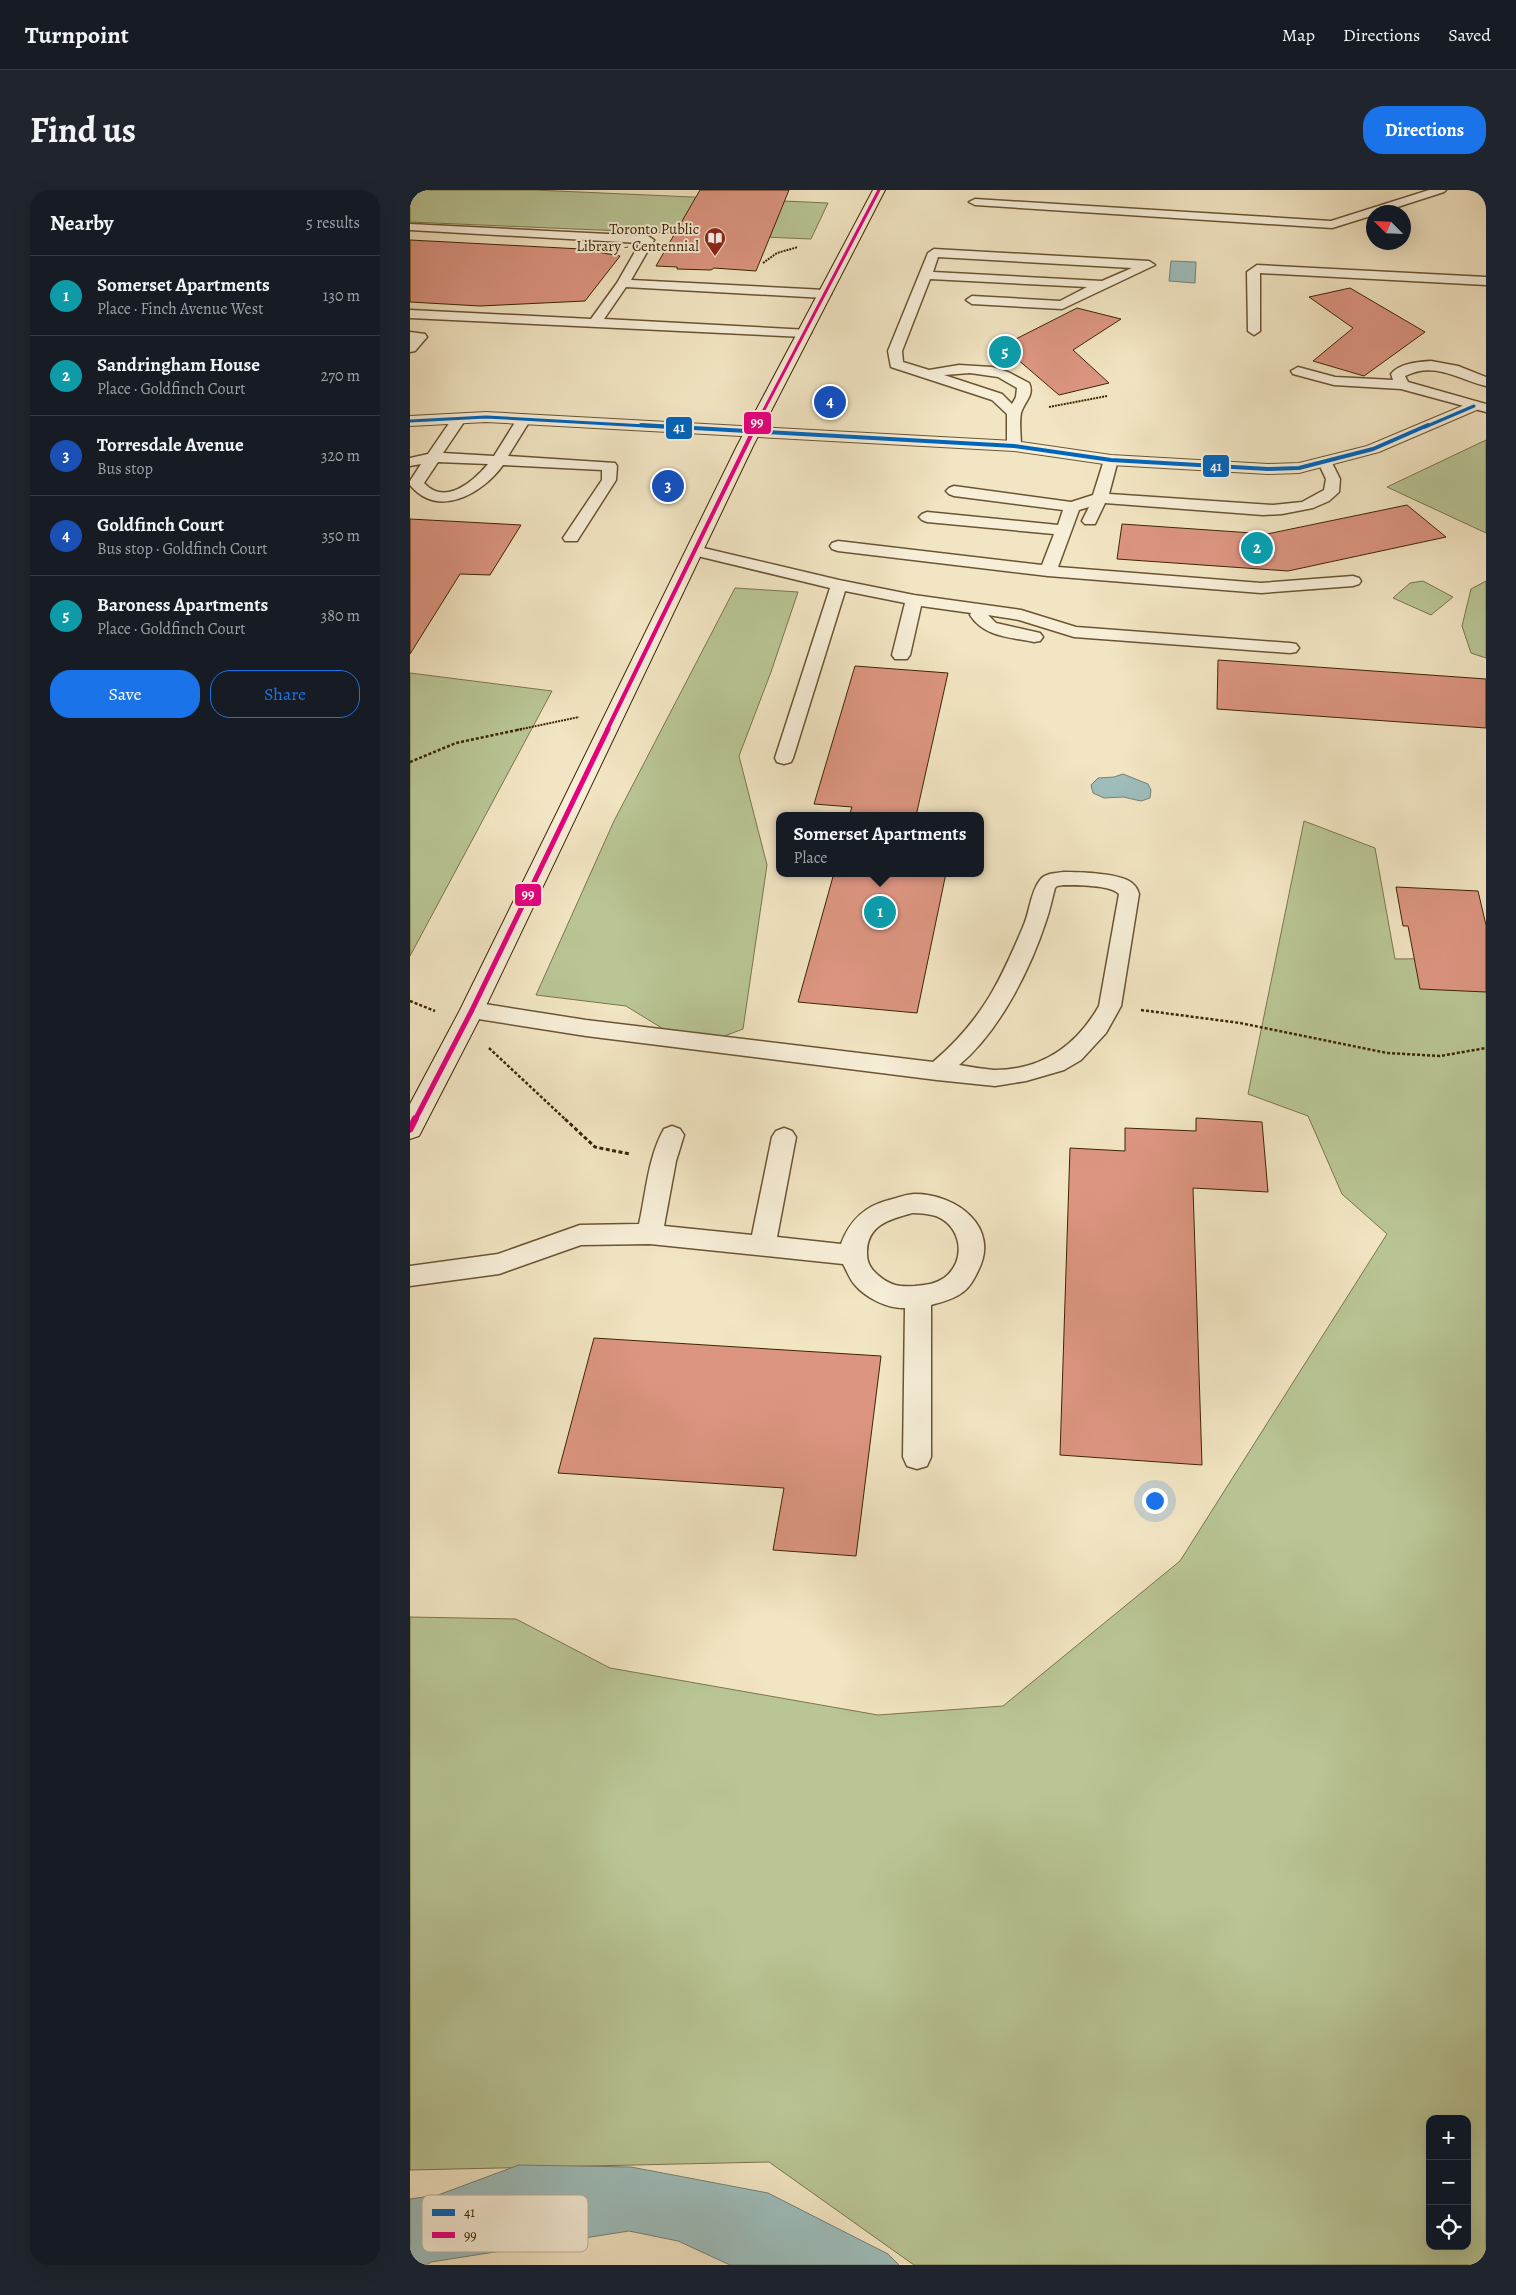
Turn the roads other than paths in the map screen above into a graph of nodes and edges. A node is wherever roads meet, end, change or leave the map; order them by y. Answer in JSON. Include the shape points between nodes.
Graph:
{"nodes":[{"id":1,"x":879,"y":190,"type":"edge"},
{"id":2,"x":979,"y":190,"type":"edge"},
{"id":3,"x":1440,"y":190,"type":"edge"},
{"id":4,"x":975,"y":202,"type":"junction"},
{"id":5,"x":970,"y":216,"type":"dead end"},
{"id":6,"x":410,"y":227,"type":"edge"},
{"id":7,"x":926,"y":275,"type":"junction"},
{"id":8,"x":1486,"y":281,"type":"edge"},
{"id":9,"x":623,"y":283,"type":"junction"},
{"id":10,"x":1103,"y":284,"type":"junction"},
{"id":11,"x":825,"y":294,"type":"junction"},
{"id":12,"x":972,"y":300,"type":"dead end"},
{"id":13,"x":410,"y":314,"type":"edge"},
{"id":14,"x":596,"y":323,"type":"junction"},
{"id":15,"x":1254,"y":331,"type":"dead end"},
{"id":16,"x":804,"y":333,"type":"junction"},
{"id":17,"x":410,"y":336,"type":"edge"},
{"id":18,"x":410,"y":348,"type":"edge"},
{"id":19,"x":1298,"y":371,"type":"dead end"},
{"id":20,"x":925,"y":374,"type":"junction"},
{"id":21,"x":1486,"y":382,"type":"edge"},
{"id":22,"x":1402,"y":385,"type":"junction"},
{"id":23,"x":1480,"y":407,"type":"edge"},
{"id":24,"x":1014,"y":413,"type":"junction"},
{"id":25,"x":459,"y":419,"type":"junction"},
{"id":26,"x":524,"y":419,"type":"junction"},
{"id":27,"x":410,"y":421,"type":"edge"},
{"id":28,"x":753,"y":432,"type":"junction"},
{"id":29,"x":1014,"y":446,"type":"junction"},
{"id":30,"x":433,"y":457,"type":"junction"},
{"id":31,"x":1110,"y":460,"type":"junction"},
{"id":32,"x":497,"y":461,"type":"junction"},
{"id":33,"x":410,"y":462,"type":"edge"},
{"id":34,"x":1325,"y":462,"type":"junction"},
{"id":35,"x":954,"y":491,"type":"dead end"},
{"id":36,"x":1100,"y":498,"type":"junction"},
{"id":37,"x":1072,"y":507,"type":"junction"},
{"id":38,"x":927,"y":516,"type":"dead end"},
{"id":39,"x":1090,"y":521,"type":"dead end"},
{"id":40,"x":1063,"y":530,"type":"junction"},
{"id":41,"x":571,"y":538,"type":"dead end"},
{"id":42,"x":838,"y":546,"type":"dead end"},
{"id":43,"x":695,"y":551,"type":"junction"},
{"id":44,"x":1048,"y":571,"type":"junction"},
{"id":45,"x":1353,"y":581,"type":"dead end"},
{"id":46,"x":839,"y":585,"type":"junction"},
{"id":47,"x":914,"y":600,"type":"junction"},
{"id":48,"x":973,"y":610,"type":"junction"},
{"id":49,"x":1034,"y":636,"type":"dead end"},
{"id":50,"x":1290,"y":648,"type":"dead end"},
{"id":51,"x":901,"y":656,"type":"dead end"},
{"id":52,"x":784,"y":758,"type":"dead end"},
{"id":53,"x":468,"y":1017,"type":"junction"},
{"id":54,"x":937,"y":1072,"type":"junction"},
{"id":55,"x":410,"y":1129,"type":"edge"},
{"id":56,"x":672,"y":1135,"type":"dead end"},
{"id":57,"x":784,"y":1138,"type":"dead end"},
{"id":58,"x":650,"y":1234,"type":"junction"},
{"id":59,"x":763,"y":1246,"type":"junction"},
{"id":60,"x":853,"y":1256,"type":"junction"},
{"id":61,"x":410,"y":1276,"type":"edge"},
{"id":62,"x":918,"y":1298,"type":"junction"},
{"id":63,"x":917,"y":1457,"type":"dead end"}],
"edges":[{"from":1,"to":11,"type":"main road"},
{"from":2,"to":4,"type":"lane"},
{"from":3,"to":4,"type":"lane","via":[[1332,225]]},
{"from":4,"to":5,"type":"lane"},
{"from":6,"to":9,"type":"lane","via":[[648,240]]},
{"from":7,"to":10,"type":"lane"},
{"from":7,"to":10,"type":"lane","via":[[934,253],[1149,265]]},
{"from":7,"to":20,"type":"lane","via":[[896,351],[896,364]]},
{"from":8,"to":15,"type":"lane","via":[[1257,269],[1253,272]]},
{"from":9,"to":11,"type":"lane"},
{"from":9,"to":14,"type":"lane"},
{"from":10,"to":12,"type":"lane","via":[[1062,306]]},
{"from":11,"to":16,"type":"main road"},
{"from":13,"to":14,"type":"lane"},
{"from":14,"to":16,"type":"lane"},
{"from":16,"to":28,"type":"main road"},
{"from":17,"to":18,"type":"lane","via":[[420,337]]},
{"from":19,"to":22,"type":"lane","via":[[1334,381]]},
{"from":20,"to":24,"type":"lane","via":[[997,397]]},
{"from":20,"to":24,"type":"lane","via":[[962,369],[1010,375],[1024,386]]},
{"from":21,"to":22,"type":"lane","via":[[1451,368],[1429,364],[1410,366],[1398,374]]},
{"from":21,"to":23,"type":"lane"},
{"from":22,"to":23,"type":"lane"},
{"from":23,"to":34,"type":"main road","via":[[1372,449]]},
{"from":24,"to":29,"type":"lane"},
{"from":25,"to":26,"type":"main road"},
{"from":25,"to":27,"type":"main road"},
{"from":25,"to":30,"type":"lane"},
{"from":26,"to":28,"type":"main road"},
{"from":26,"to":32,"type":"lane"},
{"from":28,"to":29,"type":"main road"},
{"from":28,"to":43,"type":"main road"},
{"from":29,"to":31,"type":"main road"},
{"from":30,"to":32,"type":"lane"},
{"from":30,"to":32,"type":"lane","via":[[416,483],[424,492],[451,496],[480,483]]},
{"from":30,"to":33,"type":"lane"},
{"from":31,"to":34,"type":"main road","via":[[1268,469],[1299,468]]},
{"from":31,"to":36,"type":"lane"},
{"from":32,"to":41,"type":"lane","via":[[610,466],[609,480]]},
{"from":34,"to":36,"type":"lane","via":[[1333,479],[1331,492],[1319,502],[1291,510]]},
{"from":35,"to":37,"type":"lane"},
{"from":36,"to":37,"type":"lane"},
{"from":36,"to":39,"type":"lane"},
{"from":37,"to":40,"type":"lane"},
{"from":38,"to":40,"type":"lane"},
{"from":40,"to":44,"type":"lane"},
{"from":42,"to":44,"type":"lane"},
{"from":43,"to":46,"type":"lane"},
{"from":43,"to":53,"type":"main road"},
{"from":44,"to":45,"type":"lane","via":[[1261,588]]},
{"from":46,"to":47,"type":"lane"},
{"from":46,"to":52,"type":"lane"},
{"from":47,"to":48,"type":"lane"},
{"from":47,"to":51,"type":"lane"},
{"from":48,"to":49,"type":"lane","via":[[990,627]]},
{"from":48,"to":50,"type":"lane","via":[[1021,615],[1074,632]]},
{"from":53,"to":54,"type":"lane","via":[[586,1028]]},
{"from":53,"to":55,"type":"main road"},
{"from":54,"to":54,"type":"lane","via":[[995,1078],[1056,1064],[1072,1054],[1098,1027],[1110,1006],[1129,894],[1124,887],[1109,882],[1057,878],[1049,881],[1020,958],[990,1014],[963,1049]]},
{"from":56,"to":58,"type":"lane"},
{"from":57,"to":59,"type":"lane"},
{"from":58,"to":59,"type":"lane"},
{"from":58,"to":61,"type":"lane","via":[[580,1235],[499,1264]]},
{"from":59,"to":60,"type":"lane"},
{"from":60,"to":62,"type":"lane","via":[[857,1270],[881,1292]]},
{"from":60,"to":62,"type":"lane","via":[[854,1239],[862,1224],[876,1213],[894,1205],[913,1203],[933,1205],[950,1212],[964,1224],[972,1239],[973,1255],[967,1270],[955,1284],[938,1294]]},
{"from":62,"to":63,"type":"lane"}]}
